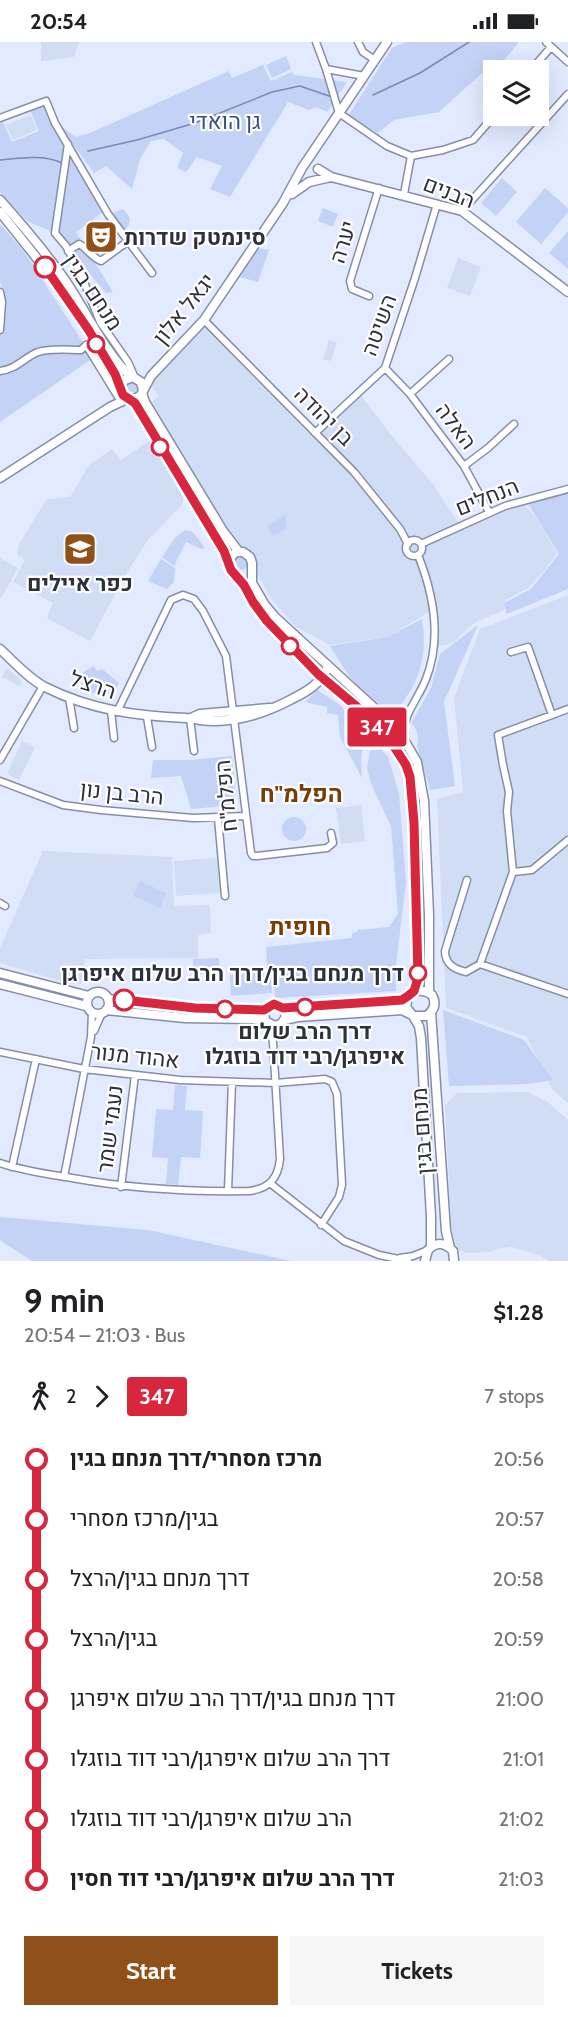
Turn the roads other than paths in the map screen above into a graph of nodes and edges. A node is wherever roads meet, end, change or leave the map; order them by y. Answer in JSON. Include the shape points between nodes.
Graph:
{"nodes":[{"id":1,"x":316,"y":42,"type":"edge"},
{"id":2,"x":358,"y":42,"type":"edge"},
{"id":3,"x":387,"y":42,"type":"edge"},
{"id":4,"x":548,"y":44,"type":"edge"},
{"id":5,"x":375,"y":60,"type":"junction"},
{"id":6,"x":538,"y":60,"type":"edge"},
{"id":7,"x":568,"y":62,"type":"edge"},
{"id":8,"x":326,"y":69,"type":"junction"},
{"id":9,"x":364,"y":76,"type":"junction"},
{"id":10,"x":568,"y":94,"type":"edge"},
{"id":11,"x":339,"y":113,"type":"junction"},
{"id":12,"x":0,"y":118,"type":"edge"},
{"id":13,"x":485,"y":126,"type":"edge"},
{"id":14,"x":320,"y":142,"type":"junction"},
{"id":15,"x":68,"y":144,"type":"junction"},
{"id":16,"x":411,"y":156,"type":"junction"},
{"id":17,"x":317,"y":168,"type":"junction"},
{"id":18,"x":303,"y":169,"type":"junction"},
{"id":19,"x":332,"y":177,"type":"junction"},
{"id":20,"x":312,"y":181,"type":"junction"},
{"id":21,"x":379,"y":188,"type":"junction"},
{"id":22,"x":405,"y":194,"type":"junction"},
{"id":23,"x":0,"y":200,"type":"edge"},
{"id":24,"x":283,"y":202,"type":"junction"},
{"id":25,"x":436,"y":204,"type":"junction"},
{"id":26,"x":462,"y":211,"type":"junction"},
{"id":27,"x":0,"y":212,"type":"edge"},
{"id":28,"x":127,"y":242,"type":"junction"},
{"id":29,"x":68,"y":251,"type":"junction"},
{"id":30,"x":152,"y":273,"type":"dead end"},
{"id":31,"x":0,"y":292,"type":"edge"},
{"id":32,"x":568,"y":292,"type":"edge"},
{"id":33,"x":369,"y":296,"type":"dead end"},
{"id":34,"x":204,"y":320,"type":"junction"},
{"id":35,"x":0,"y":330,"type":"edge"},
{"id":36,"x":90,"y":343,"type":"junction"},
{"id":37,"x":449,"y":359,"type":"dead end"},
{"id":38,"x":385,"y":368,"type":"junction"},
{"id":39,"x":0,"y":371,"type":"edge"},
{"id":40,"x":152,"y":376,"type":"junction"},
{"id":41,"x":135,"y":378,"type":"junction"},
{"id":42,"x":142,"y":392,"type":"junction"},
{"id":43,"x":410,"y":394,"type":"junction"},
{"id":44,"x":124,"y":395,"type":"junction"},
{"id":45,"x":514,"y":424,"type":"dead end"},
{"id":46,"x":315,"y":433,"type":"junction"},
{"id":47,"x":464,"y":466,"type":"junction"},
{"id":48,"x":0,"y":478,"type":"edge"},
{"id":49,"x":568,"y":489,"type":"edge"},
{"id":50,"x":489,"y":512,"type":"junction"},
{"id":51,"x":408,"y":544,"type":"junction"},
{"id":52,"x":421,"y":544,"type":"junction"},
{"id":53,"x":239,"y":552,"type":"junction"},
{"id":54,"x":418,"y":555,"type":"junction"},
{"id":55,"x":228,"y":562,"type":"junction"},
{"id":56,"x":251,"y":568,"type":"junction"},
{"id":57,"x":236,"y":575,"type":"junction"},
{"id":58,"x":0,"y":649,"type":"edge"},
{"id":59,"x":511,"y":652,"type":"dead end"},
{"id":60,"x":328,"y":668,"type":"junction"},
{"id":61,"x":320,"y":676,"type":"junction"},
{"id":62,"x":43,"y":686,"type":"junction"},
{"id":63,"x":69,"y":697,"type":"junction"},
{"id":64,"x":412,"y":704,"type":"junction"},
{"id":65,"x":568,"y":709,"type":"edge"},
{"id":66,"x":114,"y":711,"type":"junction"},
{"id":67,"x":235,"y":715,"type":"junction"},
{"id":68,"x":552,"y":715,"type":"junction"},
{"id":69,"x":147,"y":717,"type":"junction"},
{"id":70,"x":190,"y":718,"type":"junction"},
{"id":71,"x":392,"y":721,"type":"junction"},
{"id":72,"x":74,"y":728,"type":"dead end"},
{"id":73,"x":380,"y":731,"type":"junction"},
{"id":74,"x":403,"y":734,"type":"junction"},
{"id":75,"x":114,"y":738,"type":"dead end"},
{"id":76,"x":393,"y":745,"type":"junction"},
{"id":77,"x":152,"y":747,"type":"dead end"},
{"id":78,"x":194,"y":751,"type":"dead end"},
{"id":79,"x":0,"y":760,"type":"edge"},
{"id":80,"x":0,"y":781,"type":"edge"},
{"id":81,"x":245,"y":816,"type":"junction"},
{"id":82,"x":218,"y":818,"type":"junction"},
{"id":83,"x":331,"y":833,"type":"dead end"},
{"id":84,"x":568,"y":840,"type":"edge"},
{"id":85,"x":513,"y":872,"type":"junction"},
{"id":86,"x":467,"y":880,"type":"dead end"},
{"id":87,"x":225,"y":896,"type":"dead end"},
{"id":88,"x":480,"y":964,"type":"junction"},
{"id":89,"x":0,"y":973,"type":"edge"},
{"id":90,"x":0,"y":984,"type":"edge"},
{"id":91,"x":429,"y":993,"type":"junction"},
{"id":92,"x":411,"y":994,"type":"junction"},
{"id":93,"x":568,"y":994,"type":"edge"},
{"id":94,"x":89,"y":996,"type":"junction"},
{"id":95,"x":108,"y":999,"type":"junction"},
{"id":96,"x":283,"y":1008,"type":"junction"},
{"id":97,"x":264,"y":1010,"type":"junction"},
{"id":98,"x":97,"y":1011,"type":"junction"},
{"id":99,"x":431,"y":1012,"type":"junction"},
{"id":100,"x":411,"y":1015,"type":"junction"},
{"id":101,"x":283,"y":1022,"type":"junction"},
{"id":102,"x":267,"y":1023,"type":"junction"},
{"id":103,"x":273,"y":1042,"type":"junction"},
{"id":104,"x":0,"y":1052,"type":"edge"},
{"id":105,"x":36,"y":1059,"type":"junction"},
{"id":106,"x":84,"y":1069,"type":"junction"},
{"id":107,"x":135,"y":1075,"type":"junction"},
{"id":108,"x":232,"y":1082,"type":"junction"},
{"id":109,"x":275,"y":1083,"type":"junction"},
{"id":110,"x":0,"y":1163,"type":"edge"},
{"id":111,"x":12,"y":1167,"type":"junction"},
{"id":112,"x":64,"y":1177,"type":"junction"},
{"id":113,"x":271,"y":1184,"type":"junction"},
{"id":114,"x":121,"y":1187,"type":"junction"},
{"id":115,"x":228,"y":1191,"type":"junction"},
{"id":116,"x":321,"y":1225,"type":"junction"},
{"id":117,"x":429,"y":1248,"type":"junction"},
{"id":118,"x":450,"y":1248,"type":"junction"},
{"id":119,"x":394,"y":1258,"type":"junction"},
{"id":120,"x":408,"y":1261,"type":"edge"},
{"id":121,"x":425,"y":1261,"type":"edge"},
{"id":122,"x":454,"y":1261,"type":"edge"}],
"edges":[{"from":1,"to":8,"type":"street"},
{"from":2,"to":5,"type":"street","via":[[363,52]]},
{"from":3,"to":5,"type":"main road","name":"יגאל אלון"},
{"from":4,"to":6,"type":"street"},
{"from":4,"to":7,"type":"street"},
{"from":5,"to":9,"type":"main road","name":"יגאל אלון"},
{"from":8,"to":9,"type":"street"},
{"from":8,"to":11,"type":"street"},
{"from":9,"to":11,"type":"main road","name":"יגאל אלון"},
{"from":10,"to":26,"type":"street"},
{"from":11,"to":14,"type":"main road","name":"יגאל אלון"},
{"from":11,"to":16,"type":"street","via":[[387,146]]},
{"from":12,"to":15,"type":"street","via":[[46,101]]},
{"from":13,"to":16,"type":"street","via":[[473,140]]},
{"from":14,"to":17,"type":"main road","name":"יגאל אלון"},
{"from":14,"to":18,"type":"main road","name":"יגאל אלון"},
{"from":15,"to":28,"type":"street"},
{"from":15,"to":29,"type":"street","via":[[55,233]]},
{"from":16,"to":22,"type":"street"},
{"from":17,"to":18,"type":"main road","via":[[311,164]]},
{"from":17,"to":19,"type":"main road","name":"הבנים"},
{"from":17,"to":20,"type":"main road","via":[[319,175]]},
{"from":18,"to":20,"type":"main road","via":[[304,180]]},
{"from":18,"to":24,"type":"main road","name":"יגאל אלון"},
{"from":19,"to":20,"type":"main road","name":"הבנים"},
{"from":19,"to":21,"type":"main road","name":"הבנים"},
{"from":20,"to":24,"type":"main road","name":"יגאל אלון"},
{"from":21,"to":22,"type":"main road","name":"הבנים"},
{"from":21,"to":33,"type":"street","name":"יערה","via":[[350,281],[352,290]]},
{"from":22,"to":25,"type":"main road","name":"הבנים"},
{"from":23,"to":41,"type":"main road","name":"מנחם בגין","via":[[68,284],[117,361]]},
{"from":24,"to":34,"type":"main road","name":"יגאל אלון"},
{"from":25,"to":26,"type":"main road","name":"הבנים"},
{"from":25,"to":38,"type":"street","name":"השיטה"},
{"from":26,"to":32,"type":"main road","name":"הבנים"},
{"from":27,"to":36,"type":"main road","name":"מנחם בגין","via":[[44,265]]},
{"from":28,"to":29,"type":"street","via":[[101,261],[79,244]]},
{"from":28,"to":30,"type":"street"},
{"from":29,"to":41,"type":"street","via":[[100,322]]},
{"from":31,"to":35,"type":"street"},
{"from":34,"to":40,"type":"main road","name":"יגאל אלון"},
{"from":34,"to":46,"type":"street","name":"בן יהודה"},
{"from":36,"to":39,"type":"street","via":[[81,350],[38,353]]},
{"from":36,"to":44,"type":"main road","name":"מנחם בגין"},
{"from":37,"to":43,"type":"street"},
{"from":38,"to":43,"type":"street","name":"האלה"},
{"from":38,"to":46,"type":"street","name":"השיטה"},
{"from":40,"to":41,"type":"main road","name":"יגאל אלון"},
{"from":40,"to":42,"type":"main road","name":"יגאל אלון"},
{"from":41,"to":42,"type":"main road","via":[[142,385]]},
{"from":41,"to":44,"type":"main road","via":[[124,380]]},
{"from":42,"to":44,"type":"main road","via":[[138,398]]},
{"from":42,"to":53,"type":"main road"},
{"from":43,"to":47,"type":"street","name":"האלה"},
{"from":44,"to":48,"type":"main road"},
{"from":44,"to":55,"type":"main road","name":"מנחם בגין"},
{"from":45,"to":47,"type":"street"},
{"from":46,"to":51,"type":"street","name":"בן יהודה","via":[[360,480]]},
{"from":47,"to":50,"type":"street","name":"האלה"},
{"from":49,"to":50,"type":"street","name":"הנחלים"},
{"from":50,"to":52,"type":"street","name":"הנחלים"},
{"from":51,"to":52,"type":"street","via":[[414,540]]},
{"from":51,"to":54,"type":"street","via":[[409,553]]},
{"from":52,"to":54,"type":"street"},
{"from":53,"to":55,"type":"main road"},
{"from":53,"to":56,"type":"main road","via":[[250,557]]},
{"from":54,"to":64,"type":"street","via":[[435,621],[432,660]]},
{"from":55,"to":57,"type":"main road"},
{"from":56,"to":57,"type":"main road","via":[[246,574]]},
{"from":56,"to":60,"type":"main road","via":[[252,583],[265,605]]},
{"from":57,"to":61,"type":"main road","via":[[267,621]]},
{"from":58,"to":62,"type":"main road","name":"הרצל"},
{"from":59,"to":68,"type":"street","via":[[528,646]]},
{"from":60,"to":61,"type":"main road","name":"הרצל"},
{"from":60,"to":71,"type":"main road"},
{"from":61,"to":67,"type":"main road","name":"הרצל","via":[[302,694],[276,708]]},
{"from":61,"to":73,"type":"main road"},
{"from":62,"to":63,"type":"main road","name":"הרצל"},
{"from":62,"to":79,"type":"street"},
{"from":63,"to":66,"type":"main road","name":"הרצל"},
{"from":63,"to":72,"type":"street"},
{"from":64,"to":71,"type":"street"},
{"from":64,"to":74,"type":"street"},
{"from":65,"to":68,"type":"street"},
{"from":66,"to":67,"type":"street","name":"הפלמ\"ח","via":[[171,600],[183,595],[194,599],[203,611],[226,656]]},
{"from":66,"to":69,"type":"main road","name":"הרצל"},
{"from":66,"to":75,"type":"street"},
{"from":67,"to":70,"type":"main road","name":"הרצל"},
{"from":67,"to":81,"type":"street","name":"הפלמ\"ח"},
{"from":68,"to":85,"type":"street","via":[[498,735],[509,792]]},
{"from":69,"to":70,"type":"main road","name":"הרצל"},
{"from":69,"to":77,"type":"street"},
{"from":70,"to":78,"type":"street"},
{"from":71,"to":73,"type":"main road","via":[[383,724]]},
{"from":71,"to":74,"type":"main road","via":[[400,724]]},
{"from":73,"to":76,"type":"main road","via":[[382,741]]},
{"from":74,"to":76,"type":"main road"},
{"from":74,"to":91,"type":"main road","via":[[417,762],[424,801]]},
{"from":76,"to":92,"type":"main road","via":[[408,771],[413,798],[418,978]]},
{"from":80,"to":82,"type":"street","name":"הרב בן נון","via":[[63,805]]},
{"from":81,"to":82,"type":"street","name":"הרב בן נון"},
{"from":81,"to":83,"type":"street","name":"הפלמ\"ח","via":[[253,856],[327,848],[333,843]]},
{"from":82,"to":87,"type":"street"},
{"from":84,"to":85,"type":"street","via":[[532,870]]},
{"from":85,"to":88,"type":"street"},
{"from":86,"to":88,"type":"street","via":[[445,958],[451,966],[466,972]]},
{"from":88,"to":93,"type":"street"},
{"from":89,"to":94,"type":"main road"},
{"from":90,"to":98,"type":"main road"},
{"from":91,"to":92,"type":"main road","via":[[423,990]]},
{"from":91,"to":99,"type":"main road","via":[[435,1002]]},
{"from":92,"to":96,"type":"main road","via":[[402,1000]]},
{"from":92,"to":100,"type":"main road","via":[[405,1003]]},
{"from":94,"to":95,"type":"main road","via":[[99,992]]},
{"from":94,"to":98,"type":"main road"},
{"from":95,"to":97,"type":"main road"},
{"from":95,"to":98,"type":"main road","via":[[109,1004]]},
{"from":96,"to":97,"type":"main road","via":[[274,1004]]},
{"from":96,"to":101,"type":"main road"},
{"from":97,"to":102,"type":"main road"},
{"from":98,"to":102,"type":"main road","via":[[243,1018]]},
{"from":98,"to":106,"type":"street"},
{"from":99,"to":100,"type":"main road","via":[[422,1017]]},
{"from":99,"to":118,"type":"main road","name":"מנחם בגין"},
{"from":100,"to":101,"type":"main road","via":[[402,1010],[298,1017]]},
{"from":100,"to":117,"type":"main road","name":"מנחם בגין","via":[[422,1038],[431,1217]]},
{"from":101,"to":102,"type":"main road","via":[[275,1026]]},
{"from":101,"to":103,"type":"street"},
{"from":102,"to":103,"type":"street"},
{"from":103,"to":109,"type":"street"},
{"from":104,"to":105,"type":"street","name":"אהוד מנור"},
{"from":105,"to":106,"type":"street","name":"אהוד מנור"},
{"from":105,"to":111,"type":"street"},
{"from":106,"to":107,"type":"street","name":"אהוד מנור"},
{"from":106,"to":112,"type":"street"},
{"from":107,"to":108,"type":"street","name":"אהוד מנור"},
{"from":107,"to":114,"type":"street","name":"נעמי שמר"},
{"from":108,"to":109,"type":"street","name":"אהוד מנור"},
{"from":108,"to":115,"type":"street"},
{"from":109,"to":113,"type":"street","via":[[280,1159],[279,1172]]},
{"from":109,"to":116,"type":"street","name":"אהוד מנור","via":[[325,1079],[336,1088],[342,1185]]},
{"from":110,"to":111,"type":"street"},
{"from":111,"to":112,"type":"street"},
{"from":112,"to":114,"type":"street"},
{"from":113,"to":115,"type":"street","via":[[250,1191]]},
{"from":113,"to":116,"type":"street"},
{"from":114,"to":115,"type":"street"},
{"from":116,"to":119,"type":"street","via":[[354,1247]]},
{"from":117,"to":118,"type":"main road","via":[[441,1244]]},
{"from":117,"to":119,"type":"street","via":[[413,1256]]},
{"from":117,"to":121,"type":"main road","name":"מנחם בגין"},
{"from":118,"to":122,"type":"main road","name":"מנחם בגין"},
{"from":119,"to":120,"type":"street"}]}
